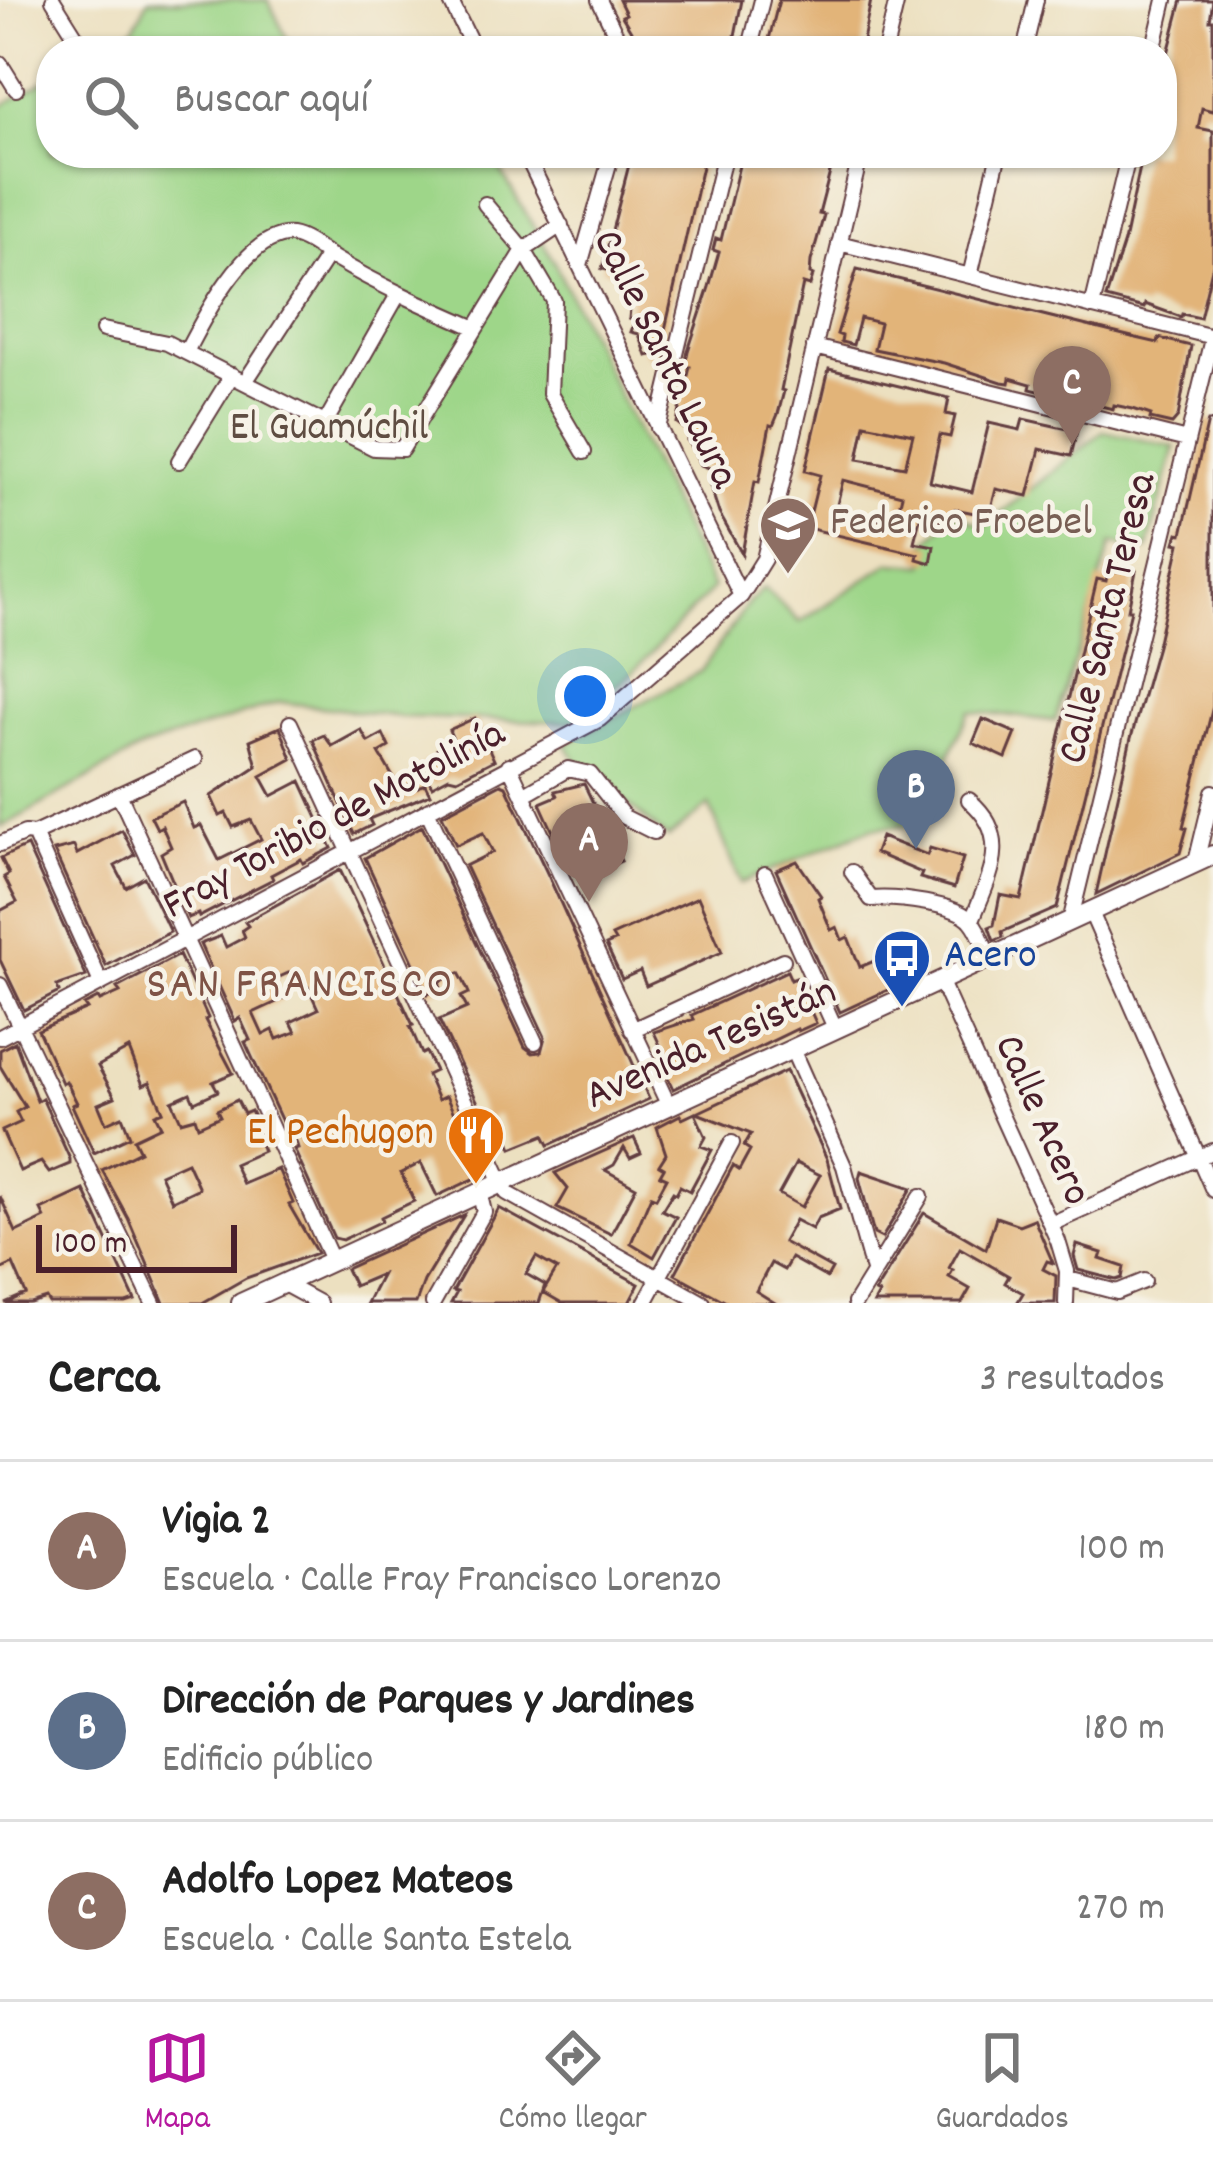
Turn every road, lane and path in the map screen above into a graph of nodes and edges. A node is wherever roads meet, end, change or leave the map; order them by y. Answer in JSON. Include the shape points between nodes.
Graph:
{"nodes":[{"id":1,"x":53,"y":0,"type":"edge"},
{"id":2,"x":450,"y":0,"type":"edge"},
{"id":3,"x":599,"y":0,"type":"edge"},
{"id":4,"x":762,"y":0,"type":"edge"},
{"id":5,"x":898,"y":0,"type":"edge"},
{"id":6,"x":1036,"y":0,"type":"edge"},
{"id":7,"x":1166,"y":0,"type":"edge"},
{"id":8,"x":76,"y":36,"type":"edge"},
{"id":9,"x":468,"y":36,"type":"edge"},
{"id":10,"x":617,"y":36,"type":"edge"},
{"id":11,"x":753,"y":36,"type":"edge"},
{"id":12,"x":889,"y":36,"type":"edge"},
{"id":13,"x":1028,"y":36,"type":"edge"},
{"id":14,"x":1157,"y":36,"type":"edge"},
{"id":15,"x":0,"y":63,"type":"edge"},
{"id":16,"x":16,"y":89,"type":"dead end"},
{"id":17,"x":532,"y":168,"type":"edge"},
{"id":18,"x":608,"y":168,"type":"edge"},
{"id":19,"x":721,"y":168,"type":"edge"},
{"id":20,"x":857,"y":168,"type":"edge"},
{"id":21,"x":995,"y":168,"type":"edge"},
{"id":22,"x":1125,"y":168,"type":"edge"},
{"id":23,"x":485,"y":204,"type":"dead end"},
{"id":24,"x":561,"y":225,"type":"junction"},
{"id":25,"x":839,"y":244,"type":"junction"},
{"id":26,"x":524,"y":250,"type":"junction"},
{"id":27,"x":328,"y":255,"type":"junction"},
{"id":28,"x":580,"y":265,"type":"junction"},
{"id":29,"x":970,"y":276,"type":"junction"},
{"id":30,"x":399,"y":293,"type":"junction"},
{"id":31,"x":1092,"y":307,"type":"junction"},
{"id":32,"x":476,"y":328,"type":"junction"},
{"id":33,"x":103,"y":331,"type":"dead end"},
{"id":34,"x":1213,"y":336,"type":"edge"},
{"id":35,"x":814,"y":347,"type":"junction"},
{"id":36,"x":186,"y":352,"type":"junction"},
{"id":37,"x":239,"y":379,"type":"junction"},
{"id":38,"x":325,"y":422,"type":"junction"},
{"id":39,"x":658,"y":429,"type":"junction"},
{"id":40,"x":1187,"y":440,"type":"junction"},
{"id":41,"x":584,"y":452,"type":"dead end"},
{"id":42,"x":179,"y":460,"type":"dead end"},
{"id":43,"x":741,"y":596,"type":"junction"},
{"id":44,"x":290,"y":723,"type":"dead end"},
{"id":45,"x":195,"y":759,"type":"dead end"},
{"id":46,"x":509,"y":765,"type":"junction"},
{"id":47,"x":1213,"y":792,"type":"edge"},
{"id":48,"x":119,"y":794,"type":"junction"},
{"id":49,"x":524,"y":795,"type":"junction"},
{"id":50,"x":968,"y":800,"type":"dead end"},
{"id":51,"x":427,"y":810,"type":"junction"},
{"id":52,"x":654,"y":832,"type":"dead end"},
{"id":53,"x":34,"y":834,"type":"junction"},
{"id":54,"x":0,"y":844,"type":"edge"},
{"id":55,"x":347,"y":851,"type":"junction"},
{"id":56,"x":1205,"y":859,"type":"edge"},
{"id":57,"x":852,"y":872,"type":"dead end"},
{"id":58,"x":765,"y":874,"type":"dead end"},
{"id":59,"x":1080,"y":914,"type":"junction"},
{"id":60,"x":972,"y":920,"type":"junction"},
{"id":61,"x":186,"y":939,"type":"junction"},
{"id":62,"x":990,"y":956,"type":"junction"},
{"id":63,"x":783,"y":960,"type":"dead end"},
{"id":64,"x":940,"y":980,"type":"junction"},
{"id":65,"x":101,"y":983,"type":"junction"},
{"id":66,"x":0,"y":985,"type":"edge"},
{"id":67,"x":20,"y":1026,"type":"junction"},
{"id":68,"x":632,"y":1030,"type":"junction"},
{"id":69,"x":836,"y":1030,"type":"junction"},
{"id":70,"x":0,"y":1037,"type":"edge"},
{"id":71,"x":535,"y":1042,"type":"dead end"},
{"id":72,"x":792,"y":1049,"type":"junction"},
{"id":73,"x":668,"y":1105,"type":"junction"},
{"id":74,"x":732,"y":1143,"type":"dead end"},
{"id":75,"x":1206,"y":1154,"type":"edge"},
{"id":76,"x":500,"y":1181,"type":"junction"},
{"id":77,"x":1213,"y":1190,"type":"edge"},
{"id":78,"x":479,"y":1191,"type":"junction"},
{"id":79,"x":921,"y":1196,"type":"dead end"},
{"id":80,"x":1051,"y":1224,"type":"junction"},
{"id":81,"x":332,"y":1260,"type":"junction"},
{"id":82,"x":873,"y":1271,"type":"junction"},
{"id":83,"x":659,"y":1278,"type":"junction"},
{"id":84,"x":1144,"y":1281,"type":"dead end"},
{"id":85,"x":284,"y":1283,"type":"junction"},
{"id":86,"x":1068,"y":1292,"type":"edge"},
{"id":87,"x":153,"y":1303,"type":"edge"},
{"id":88,"x":241,"y":1303,"type":"edge"},
{"id":89,"x":319,"y":1303,"type":"edge"},
{"id":90,"x":433,"y":1303,"type":"edge"},
{"id":91,"x":645,"y":1303,"type":"edge"},
{"id":92,"x":703,"y":1303,"type":"edge"},
{"id":93,"x":855,"y":1303,"type":"edge"}],
"edges":[{"from":1,"to":8,"type":"street"},
{"from":2,"to":9,"type":"street"},
{"from":3,"to":10,"type":"street"},
{"from":4,"to":11,"type":"street"},
{"from":5,"to":12,"type":"street"},
{"from":6,"to":13,"type":"street"},
{"from":7,"to":14,"type":"street"},
{"from":15,"to":16,"type":"street"},
{"from":17,"to":24,"type":"street","name":"Calle Santa Laura"},
{"from":18,"to":28,"type":"street"},
{"from":19,"to":39,"type":"street"},
{"from":20,"to":25,"type":"street"},
{"from":21,"to":29,"type":"street"},
{"from":22,"to":31,"type":"street"},
{"from":23,"to":26,"type":"street"},
{"from":24,"to":26,"type":"street"},
{"from":24,"to":28,"type":"street","name":"Calle Santa Laura"},
{"from":25,"to":29,"type":"street"},
{"from":25,"to":35,"type":"street"},
{"from":26,"to":32,"type":"street"},
{"from":26,"to":41,"type":"street","via":[[554,301],[550,394]]},
{"from":27,"to":30,"type":"street"},
{"from":27,"to":36,"type":"street","via":[[296,236],[255,249]]},
{"from":27,"to":37,"type":"street"},
{"from":28,"to":39,"type":"street","name":"Calle Santa Laura"},
{"from":29,"to":31,"type":"street"},
{"from":30,"to":32,"type":"street"},
{"from":30,"to":38,"type":"street"},
{"from":31,"to":34,"type":"street"},
{"from":32,"to":38,"type":"street","via":[[402,449],[374,448]]},
{"from":33,"to":36,"type":"street"},
{"from":34,"to":40,"type":"street","name":"Calle Santa Teresa"},
{"from":35,"to":40,"type":"street"},
{"from":35,"to":43,"type":"street","via":[[764,559]]},
{"from":36,"to":37,"type":"street"},
{"from":37,"to":38,"type":"street"},
{"from":37,"to":42,"type":"street"},
{"from":39,"to":43,"type":"street","name":"Calle Santa Laura"},
{"from":40,"to":59,"type":"street","name":"Calle Santa Teresa"},
{"from":43,"to":46,"type":"street","name":"Fray Toribio de Motolinía","via":[[599,719]]},
{"from":44,"to":55,"type":"street"},
{"from":45,"to":48,"type":"street"},
{"from":46,"to":49,"type":"street"},
{"from":46,"to":51,"type":"street","name":"Fray Toribio de Motolinía"},
{"from":47,"to":56,"type":"street"},
{"from":48,"to":53,"type":"street"},
{"from":48,"to":61,"type":"street"},
{"from":49,"to":52,"type":"street","via":[[568,769],[590,774],[624,817]]},
{"from":49,"to":68,"type":"street"},
{"from":50,"to":60,"type":"street","via":[[984,813],[996,847]]},
{"from":51,"to":55,"type":"street","name":"Fray Toribio de Motolinía"},
{"from":51,"to":71,"type":"street"},
{"from":53,"to":54,"type":"street"},
{"from":53,"to":65,"type":"street"},
{"from":55,"to":61,"type":"street","name":"Fray Toribio de Motolinía"},
{"from":55,"to":76,"type":"street"},
{"from":56,"to":59,"type":"main road","name":"Avenida Tesistán"},
{"from":57,"to":60,"type":"street","via":[[871,899],[896,896]]},
{"from":58,"to":69,"type":"street"},
{"from":59,"to":62,"type":"main road","name":"Avenida Tesistán"},
{"from":59,"to":75,"type":"street"},
{"from":60,"to":62,"type":"street"},
{"from":61,"to":65,"type":"street","name":"Fray Toribio de Motolinía"},
{"from":61,"to":81,"type":"street"},
{"from":62,"to":64,"type":"main road","name":"Avenida Tesistán"},
{"from":63,"to":68,"type":"street"},
{"from":64,"to":69,"type":"main road","name":"Avenida Tesistán"},
{"from":64,"to":80,"type":"street","name":"Calle Acero"},
{"from":65,"to":67,"type":"street","name":"Fray Toribio de Motolinía"},
{"from":66,"to":67,"type":"street"},
{"from":67,"to":70,"type":"street","name":"Fray Toribio de Motolinía"},
{"from":67,"to":87,"type":"street"},
{"from":68,"to":73,"type":"street"},
{"from":69,"to":72,"type":"main road","name":"Avenida Tesistán"},
{"from":72,"to":73,"type":"main road","name":"Avenida Tesistán"},
{"from":72,"to":82,"type":"street","via":[[844,1166]]},
{"from":73,"to":76,"type":"main road","name":"Avenida Tesistán"},
{"from":74,"to":83,"type":"street"},
{"from":75,"to":77,"type":"street"},
{"from":75,"to":80,"type":"street"},
{"from":76,"to":78,"type":"main road","name":"Avenida Tesistán"},
{"from":76,"to":83,"type":"street","via":[[514,1198]]},
{"from":78,"to":81,"type":"main road","name":"Avenida Tesistán"},
{"from":78,"to":90,"type":"street","via":[[484,1213]]},
{"from":79,"to":82,"type":"street"},
{"from":80,"to":86,"type":"street","name":"Calle Acero"},
{"from":81,"to":85,"type":"main road","name":"Avenida Tesistán"},
{"from":82,"to":93,"type":"street"},
{"from":83,"to":91,"type":"street"},
{"from":83,"to":92,"type":"street"},
{"from":84,"to":86,"type":"street","via":[[1117,1292]]},
{"from":85,"to":88,"type":"main road","name":"Avenida Tesistán"},
{"from":85,"to":89,"type":"street"}]}
